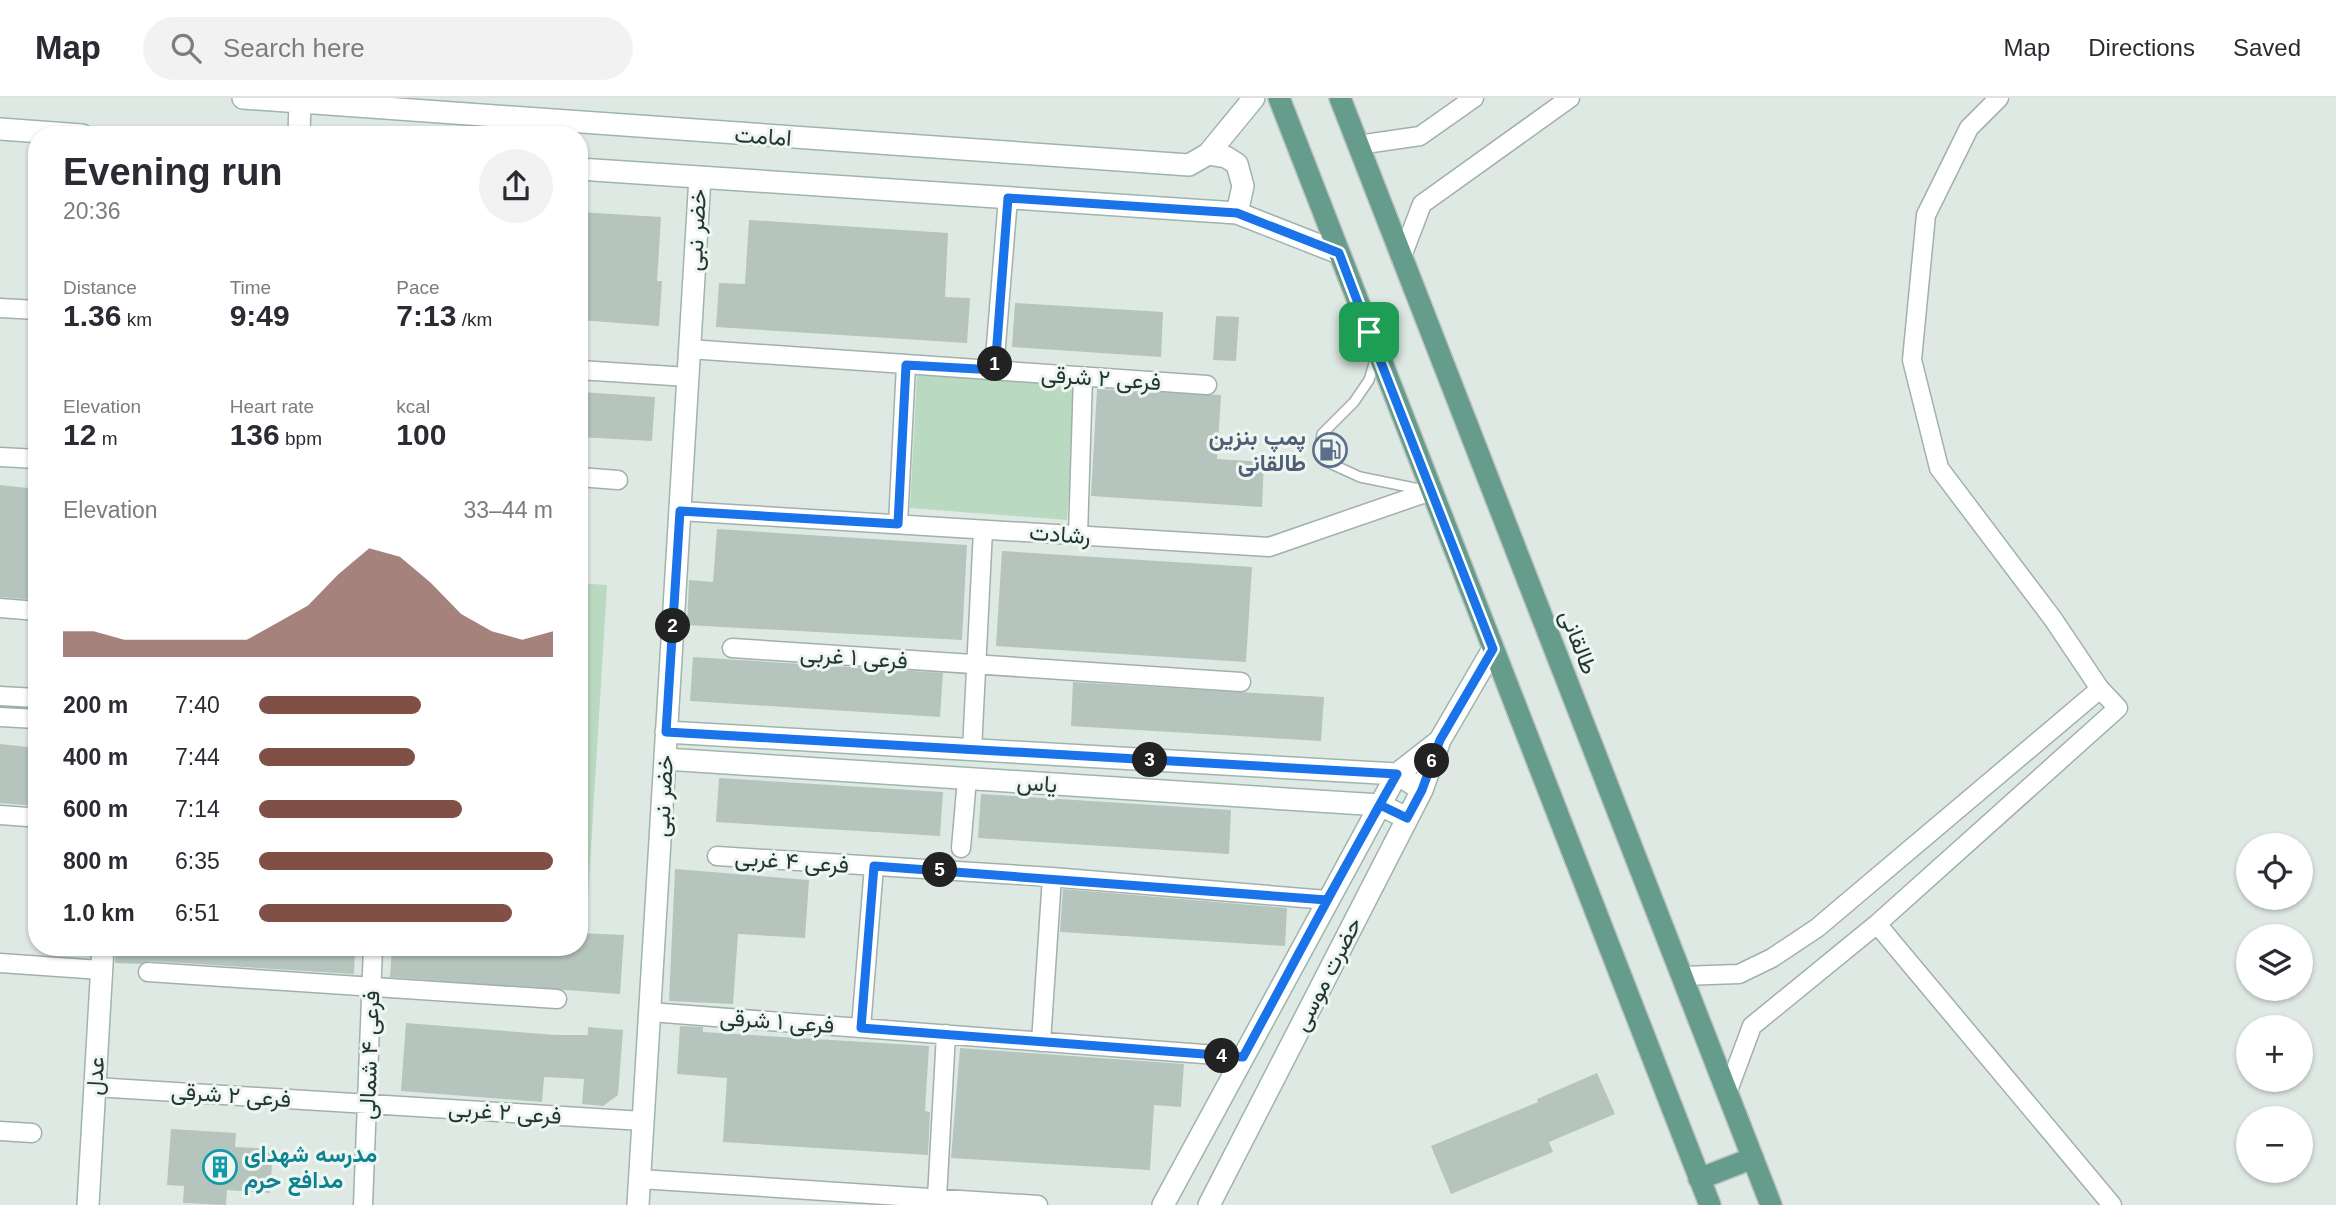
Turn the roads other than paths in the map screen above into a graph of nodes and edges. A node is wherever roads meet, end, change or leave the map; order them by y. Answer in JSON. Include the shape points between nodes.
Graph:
{"nodes":[{"id":1,"x":243,"y":98,"type":"edge"},
{"id":2,"x":1254,"y":98,"type":"edge"},
{"id":3,"x":1279,"y":98,"type":"edge"},
{"id":4,"x":1339,"y":98,"type":"edge"},
{"id":5,"x":1474,"y":98,"type":"edge"},
{"id":6,"x":1570,"y":98,"type":"edge"},
{"id":7,"x":1999,"y":98,"type":"edge"},
{"id":8,"x":299,"y":101,"type":"junction"},
{"id":9,"x":299,"y":126,"type":"edge"},
{"id":10,"x":0,"y":129,"type":"edge"},
{"id":11,"x":28,"y":131,"type":"edge"},
{"id":12,"x":1358,"y":145,"type":"junction"},
{"id":13,"x":1208,"y":154,"type":"junction"},
{"id":14,"x":588,"y":170,"type":"edge"},
{"id":15,"x":699,"y":177,"type":"junction"},
{"id":16,"x":1008,"y":198,"type":"junction"},
{"id":17,"x":1237,"y":213,"type":"junction"},
{"id":18,"x":1339,"y":253,"type":"junction"},
{"id":19,"x":1401,"y":259,"type":"junction"},
{"id":20,"x":0,"y":308,"type":"edge"},
{"id":21,"x":28,"y":310,"type":"edge"},
{"id":22,"x":689,"y":349,"type":"junction"},
{"id":23,"x":1377,"y":352,"type":"junction"},
{"id":24,"x":906,"y":365,"type":"junction"},
{"id":25,"x":995,"y":370,"type":"junction"},
{"id":26,"x":588,"y":371,"type":"edge"},
{"id":27,"x":688,"y":377,"type":"junction"},
{"id":28,"x":1083,"y":377,"type":"junction"},
{"id":29,"x":1207,"y":385,"type":"dead end"},
{"id":30,"x":0,"y":457,"type":"edge"},
{"id":31,"x":28,"y":459,"type":"edge"},
{"id":32,"x":588,"y":478,"type":"edge"},
{"id":33,"x":618,"y":480,"type":"dead end"},
{"id":34,"x":1431,"y":491,"type":"junction"},
{"id":35,"x":680,"y":511,"type":"junction"},
{"id":36,"x":898,"y":524,"type":"junction"},
{"id":37,"x":983,"y":530,"type":"junction"},
{"id":38,"x":1078,"y":536,"type":"junction"},
{"id":39,"x":0,"y":608,"type":"edge"},
{"id":40,"x":28,"y":610,"type":"edge"},
{"id":41,"x":732,"y":648,"type":"dead end"},
{"id":42,"x":1493,"y":649,"type":"junction"},
{"id":43,"x":976,"y":666,"type":"junction"},
{"id":44,"x":1241,"y":682,"type":"dead end"},
{"id":45,"x":2100,"y":689,"type":"junction"},
{"id":46,"x":0,"y":696,"type":"edge"},
{"id":47,"x":28,"y":698,"type":"edge"},
{"id":48,"x":0,"y":717,"type":"edge"},
{"id":49,"x":28,"y":719,"type":"edge"},
{"id":50,"x":666,"y":732,"type":"junction"},
{"id":51,"x":1440,"y":740,"type":"junction"},
{"id":52,"x":972,"y":750,"type":"junction"},
{"id":53,"x":665,"y":759,"type":"junction"},
{"id":54,"x":1397,"y":774,"type":"junction"},
{"id":55,"x":967,"y":779,"type":"junction"},
{"id":56,"x":1422,"y":790,"type":"junction"},
{"id":57,"x":1380,"y":805,"type":"junction"},
{"id":58,"x":0,"y":815,"type":"edge"},
{"id":59,"x":28,"y":817,"type":"dead end"},
{"id":60,"x":1407,"y":818,"type":"junction"},
{"id":61,"x":961,"y":848,"type":"dead end"},
{"id":62,"x":718,"y":856,"type":"dead end"},
{"id":63,"x":874,"y":866,"type":"junction"},
{"id":64,"x":1052,"y":877,"type":"junction"},
{"id":65,"x":1327,"y":900,"type":"junction"},
{"id":66,"x":1877,"y":924,"type":"junction"},
{"id":67,"x":102,"y":956,"type":"edge"},
{"id":68,"x":373,"y":956,"type":"edge"},
{"id":69,"x":0,"y":963,"type":"edge"},
{"id":70,"x":101,"y":970,"type":"junction"},
{"id":71,"x":148,"y":972,"type":"dead end"},
{"id":72,"x":1682,"y":976,"type":"junction"},
{"id":73,"x":372,"y":989,"type":"junction"},
{"id":74,"x":557,"y":999,"type":"dead end"},
{"id":75,"x":650,"y":1012,"type":"junction"},
{"id":76,"x":861,"y":1028,"type":"junction"},
{"id":77,"x":946,"y":1034,"type":"junction"},
{"id":78,"x":1041,"y":1042,"type":"junction"},
{"id":79,"x":1243,"y":1057,"type":"junction"},
{"id":80,"x":95,"y":1087,"type":"junction"},
{"id":81,"x":1727,"y":1093,"type":"junction"},
{"id":82,"x":367,"y":1104,"type":"junction"},
{"id":83,"x":643,"y":1121,"type":"junction"},
{"id":84,"x":0,"y":1130,"type":"edge"},
{"id":85,"x":32,"y":1133,"type":"dead end"},
{"id":86,"x":1753,"y":1158,"type":"junction"},
{"id":87,"x":640,"y":1179,"type":"junction"},
{"id":88,"x":1699,"y":1179,"type":"junction"},
{"id":89,"x":937,"y":1198,"type":"junction"},
{"id":90,"x":853,"y":1199,"type":"edge"},
{"id":91,"x":88,"y":1205,"type":"edge"},
{"id":92,"x":363,"y":1205,"type":"edge"},
{"id":93,"x":638,"y":1205,"type":"edge"},
{"id":94,"x":1030,"y":1205,"type":"edge"},
{"id":95,"x":1038,"y":1205,"type":"edge"},
{"id":96,"x":1163,"y":1205,"type":"edge"},
{"id":97,"x":1209,"y":1205,"type":"edge"},
{"id":98,"x":1710,"y":1205,"type":"edge"},
{"id":99,"x":1771,"y":1205,"type":"edge"},
{"id":100,"x":2112,"y":1205,"type":"edge"}],
"edges":[{"from":1,"to":8,"type":"street","name":"امامت"},
{"from":2,"to":13,"type":"street"},
{"from":3,"to":18,"type":"main road"},
{"from":4,"to":12,"type":"main road","name":"طالقانی"},
{"from":5,"to":12,"type":"street","via":[[1420,136]]},
{"from":6,"to":19,"type":"street","via":[[1422,204]]},
{"from":7,"to":45,"type":"street","via":[[1969,128],[1926,215],[1912,360],[1939,468]]},
{"from":8,"to":9,"type":"street"},
{"from":8,"to":13,"type":"street","name":"امامت","via":[[1189,166]]},
{"from":10,"to":11,"type":"street"},
{"from":12,"to":19,"type":"main road","name":"طالقانی"},
{"from":13,"to":17,"type":"street","via":[[1237,164],[1243,186]]},
{"from":14,"to":15,"type":"street","name":"امامت"},
{"from":15,"to":16,"type":"street","name":"امامت"},
{"from":15,"to":22,"type":"street","name":"خضر نبی"},
{"from":16,"to":17,"type":"street","name":"امامت"},
{"from":16,"to":25,"type":"street"},
{"from":17,"to":18,"type":"street","name":"امامت"},
{"from":18,"to":23,"type":"main road"},
{"from":19,"to":72,"type":"main road","name":"طالقانی"},
{"from":20,"to":21,"type":"street"},
{"from":22,"to":24,"type":"street","name":"فرعی ۲ شرقی"},
{"from":22,"to":27,"type":"street","name":"خضر نبی"},
{"from":23,"to":34,"type":"main road"},
{"from":23,"to":34,"type":"lane","via":[[1369,380],[1322,434],[1325,460],[1360,477]]},
{"from":24,"to":25,"type":"street","name":"فرعی ۲ شرقی"},
{"from":24,"to":36,"type":"street"},
{"from":25,"to":28,"type":"street","name":"فرعی ۲ شرقی"},
{"from":26,"to":27,"type":"street"},
{"from":27,"to":35,"type":"street","name":"خضر نبی"},
{"from":28,"to":29,"type":"street","name":"فرعی ۲ شرقی"},
{"from":28,"to":38,"type":"street"},
{"from":30,"to":31,"type":"street"},
{"from":32,"to":33,"type":"street"},
{"from":34,"to":38,"type":"street","name":"رشادت","via":[[1269,547]]},
{"from":34,"to":42,"type":"main road"},
{"from":35,"to":36,"type":"street","name":"رشادت"},
{"from":35,"to":50,"type":"street","name":"خضر نبی"},
{"from":36,"to":37,"type":"street","name":"رشادت"},
{"from":37,"to":38,"type":"street","name":"رشادت"},
{"from":37,"to":43,"type":"street"},
{"from":39,"to":40,"type":"street"},
{"from":41,"to":43,"type":"street","name":"فرعی ۱ غربی"},
{"from":42,"to":51,"type":"street","name":"حضرت موسی"},
{"from":42,"to":88,"type":"main road"},
{"from":43,"to":44,"type":"street"},
{"from":43,"to":52,"type":"street"},
{"from":45,"to":66,"type":"street","via":[[2118,708]]},
{"from":45,"to":72,"type":"street","via":[[1817,928],[1739,974]]},
{"from":46,"to":47,"type":"street"},
{"from":48,"to":49,"type":"street"},
{"from":50,"to":52,"type":"street","name":"یاس"},
{"from":50,"to":53,"type":"street","name":"خضر نبی"},
{"from":51,"to":54,"type":"street","name":"حضرت موسی"},
{"from":51,"to":56,"type":"street","name":"حضرت موسی"},
{"from":52,"to":54,"type":"street","name":"یاس"},
{"from":53,"to":55,"type":"street","name":"یاس"},
{"from":53,"to":75,"type":"street","name":"خضر نبی"},
{"from":54,"to":56,"type":"street","name":"یاس"},
{"from":54,"to":57,"type":"street","name":"حضرت موسی"},
{"from":55,"to":57,"type":"street","name":"یاس"},
{"from":55,"to":61,"type":"street"},
{"from":56,"to":60,"type":"street","name":"حضرت موسی"},
{"from":57,"to":60,"type":"street","name":"یاس"},
{"from":57,"to":65,"type":"street","name":"حضرت موسی"},
{"from":58,"to":59,"type":"street"},
{"from":60,"to":97,"type":"street","name":"حضرت موسی"},
{"from":62,"to":63,"type":"street","name":"فرعی ۴ غربی"},
{"from":63,"to":64,"type":"street","name":"فرعی ۴ غربی"},
{"from":63,"to":76,"type":"street"},
{"from":64,"to":65,"type":"street","name":"فرعی ۴ غربی"},
{"from":64,"to":78,"type":"street"},
{"from":65,"to":79,"type":"street","name":"حضرت موسی"},
{"from":66,"to":81,"type":"street","via":[[1752,1026]]},
{"from":66,"to":100,"type":"street"},
{"from":67,"to":70,"type":"street","name":"عدل"},
{"from":68,"to":73,"type":"street","name":"فرعی ۴ شمالی"},
{"from":69,"to":70,"type":"street"},
{"from":70,"to":80,"type":"street","name":"عدل"},
{"from":71,"to":73,"type":"street"},
{"from":72,"to":81,"type":"main road","name":"طالقانی"},
{"from":73,"to":74,"type":"street"},
{"from":73,"to":82,"type":"street","name":"فرعی ۴ شمالی"},
{"from":75,"to":76,"type":"street","name":"فرعی ۱ شرقی"},
{"from":75,"to":83,"type":"street","name":"خضر نبی"},
{"from":76,"to":77,"type":"street","name":"فرعی ۱ شرقی"},
{"from":77,"to":78,"type":"street","name":"فرعی ۱ شرقی"},
{"from":77,"to":89,"type":"street"},
{"from":78,"to":79,"type":"street","name":"فرعی ۱ شرقی"},
{"from":79,"to":96,"type":"street","name":"حضرت موسی"},
{"from":80,"to":82,"type":"street","name":"فرعی ۲ شرقی"},
{"from":80,"to":91,"type":"street","name":"عدل"},
{"from":81,"to":86,"type":"main road","name":"طالقانی"},
{"from":82,"to":83,"type":"street","name":"فرعی ۲ غربی"},
{"from":82,"to":92,"type":"street","name":"فرعی ۴ شمالی"},
{"from":83,"to":87,"type":"street","name":"خضر نبی"},
{"from":84,"to":85,"type":"street"},
{"from":86,"to":88,"type":"main road"},
{"from":86,"to":99,"type":"main road","name":"طالقانی"},
{"from":87,"to":90,"type":"street"},
{"from":87,"to":93,"type":"street","name":"خضر نبی"},
{"from":88,"to":98,"type":"main road"},
{"from":89,"to":90,"type":"street"},
{"from":89,"to":94,"type":"street"},
{"from":94,"to":95,"type":"street"}]}
